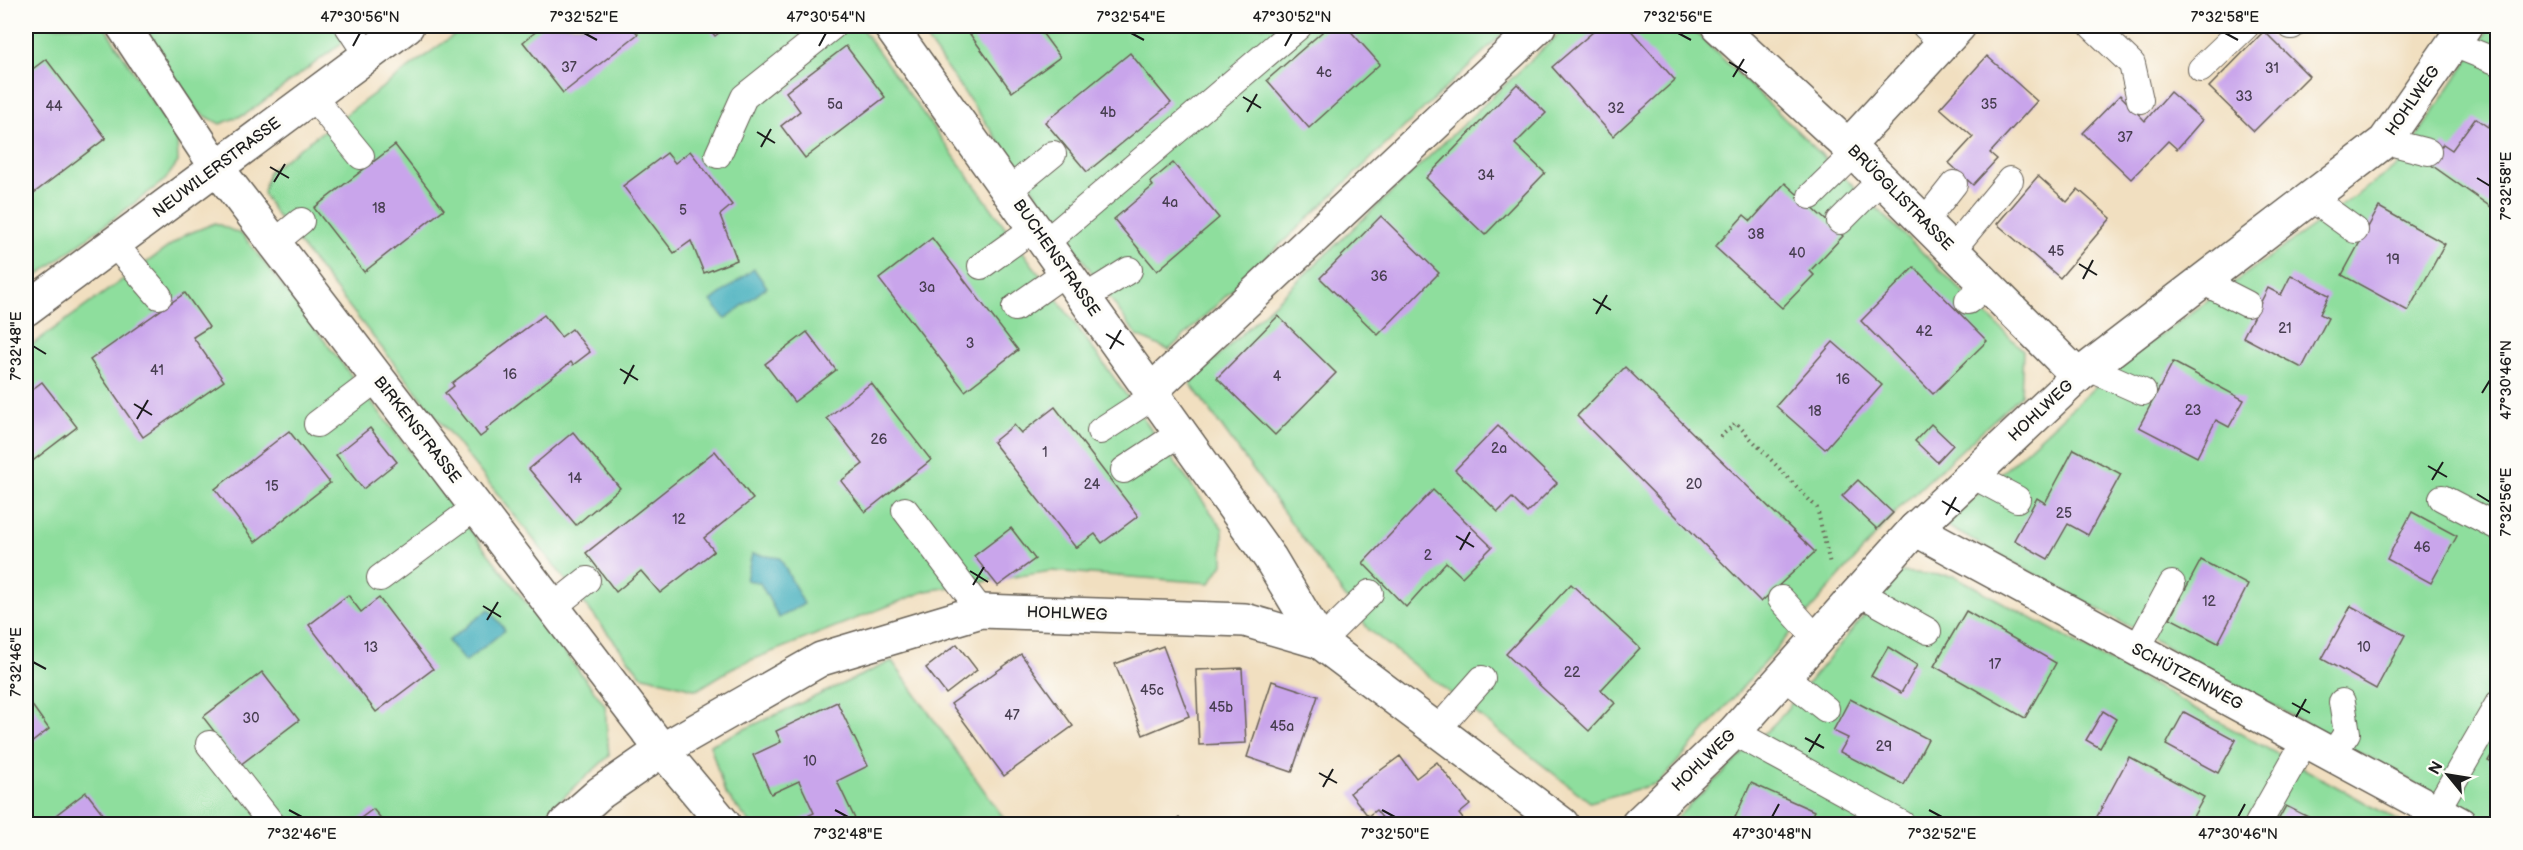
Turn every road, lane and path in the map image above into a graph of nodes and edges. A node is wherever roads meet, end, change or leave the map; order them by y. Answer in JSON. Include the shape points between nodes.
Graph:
{"nodes":[{"id":1,"x":123,"y":26,"type":"edge"},
{"id":2,"x":348,"y":26,"type":"edge"},
{"id":3,"x":407,"y":26,"type":"edge"},
{"id":4,"x":833,"y":26,"type":"edge"},
{"id":5,"x":1299,"y":26,"type":"edge"},
{"id":6,"x":1539,"y":26,"type":"edge"},
{"id":7,"x":1718,"y":26,"type":"edge"},
{"id":8,"x":2092,"y":26,"type":"edge"},
{"id":9,"x":2246,"y":26,"type":"edge"},
{"id":10,"x":900,"y":29,"type":"edge"},
{"id":11,"x":1942,"y":31,"type":"edge"},
{"id":12,"x":2459,"y":35,"type":"edge"},
{"id":13,"x":367,"y":55,"type":"junction"},
{"id":14,"x":2498,"y":62,"type":"edge"},
{"id":15,"x":2201,"y":69,"type":"dead end"},
{"id":16,"x":312,"y":96,"type":"junction"},
{"id":17,"x":2140,"y":100,"type":"dead end"},
{"id":18,"x":2385,"y":141,"type":"junction"},
{"id":19,"x":1852,"y":150,"type":"junction"},
{"id":20,"x":2428,"y":152,"type":"dead end"},
{"id":21,"x":718,"y":154,"type":"dead end"},
{"id":22,"x":1053,"y":154,"type":"dead end"},
{"id":23,"x":361,"y":156,"type":"dead end"},
{"id":24,"x":216,"y":168,"type":"junction"},
{"id":25,"x":1882,"y":180,"type":"junction"},
{"id":26,"x":2010,"y":180,"type":"dead end"},
{"id":27,"x":1954,"y":184,"type":"dead end"},
{"id":28,"x":1008,"y":191,"type":"junction"},
{"id":29,"x":1811,"y":196,"type":"dead end"},
{"id":30,"x":2311,"y":198,"type":"junction"},
{"id":31,"x":301,"y":221,"type":"dead end"},
{"id":32,"x":1840,"y":221,"type":"dead end"},
{"id":33,"x":1924,"y":222,"type":"junction"},
{"id":34,"x":2355,"y":230,"type":"dead end"},
{"id":35,"x":1040,"y":236,"type":"junction"},
{"id":36,"x":274,"y":243,"type":"junction"},
{"id":37,"x":114,"y":244,"type":"junction"},
{"id":38,"x":1952,"y":250,"type":"junction"},
{"id":39,"x":981,"y":266,"type":"dead end"},
{"id":40,"x":1129,"y":270,"type":"dead end"},
{"id":41,"x":1066,"y":272,"type":"junction"},
{"id":42,"x":2202,"y":281,"type":"junction"},
{"id":43,"x":159,"y":296,"type":"dead end"},
{"id":44,"x":1084,"y":298,"type":"junction"},
{"id":45,"x":2247,"y":304,"type":"dead end"},
{"id":46,"x":1015,"y":308,"type":"dead end"},
{"id":47,"x":26,"y":309,"type":"edge"},
{"id":48,"x":2084,"y":372,"type":"junction"},
{"id":49,"x":378,"y":378,"type":"junction"},
{"id":50,"x":2143,"y":392,"type":"dead end"},
{"id":51,"x":1152,"y":393,"type":"junction"},
{"id":52,"x":317,"y":424,"type":"dead end"},
{"id":53,"x":1100,"y":432,"type":"dead end"},
{"id":54,"x":1180,"y":433,"type":"junction"},
{"id":55,"x":1720,"y":438,"type":"dead end"},
{"id":56,"x":1124,"y":470,"type":"dead end"},
{"id":57,"x":1972,"y":475,"type":"junction"},
{"id":58,"x":2442,"y":498,"type":"dead end"},
{"id":59,"x":2017,"y":499,"type":"dead end"},
{"id":60,"x":476,"y":507,"type":"junction"},
{"id":61,"x":905,"y":510,"type":"dead end"},
{"id":62,"x":2498,"y":527,"type":"edge"},
{"id":63,"x":1915,"y":529,"type":"junction"},
{"id":64,"x":380,"y":578,"type":"dead end"},
{"id":65,"x":587,"y":579,"type":"dead end"},
{"id":66,"x":2172,"y":584,"type":"dead end"},
{"id":67,"x":1370,"y":593,"type":"dead end"},
{"id":68,"x":1780,"y":599,"type":"dead end"},
{"id":69,"x":1850,"y":602,"type":"junction"},
{"id":70,"x":553,"y":607,"type":"junction"},
{"id":71,"x":981,"y":611,"type":"junction"},
{"id":72,"x":1928,"y":631,"type":"dead end"},
{"id":73,"x":1817,"y":639,"type":"junction"},
{"id":74,"x":1320,"y":642,"type":"junction"},
{"id":75,"x":2137,"y":649,"type":"junction"},
{"id":76,"x":1784,"y":676,"type":"junction"},
{"id":77,"x":1482,"y":679,"type":"dead end"},
{"id":78,"x":2342,"y":702,"type":"dead end"},
{"id":79,"x":2498,"y":704,"type":"edge"},
{"id":80,"x":1826,"y":709,"type":"dead end"},
{"id":81,"x":1437,"y":730,"type":"junction"},
{"id":82,"x":1734,"y":732,"type":"junction"},
{"id":83,"x":209,"y":744,"type":"dead end"},
{"id":84,"x":2319,"y":748,"type":"junction"},
{"id":85,"x":662,"y":750,"type":"junction"},
{"id":86,"x":2448,"y":818,"type":"edge"},
{"id":87,"x":272,"y":825,"type":"edge"},
{"id":88,"x":565,"y":825,"type":"edge"},
{"id":89,"x":724,"y":825,"type":"edge"},
{"id":90,"x":1562,"y":825,"type":"edge"},
{"id":91,"x":1638,"y":825,"type":"edge"},
{"id":92,"x":1902,"y":825,"type":"edge"},
{"id":93,"x":2258,"y":825,"type":"edge"}],
"edges":[{"from":1,"to":24,"type":"street","name":"BIRKENSTRASSE"},
{"from":2,"to":13,"type":"lane"},
{"from":3,"to":13,"type":"street","name":"NEUWILERSTRASSE"},
{"from":4,"to":21,"type":"lane","via":[[744,97]]},
{"from":5,"to":35,"type":"lane"},
{"from":6,"to":51,"type":"street"},
{"from":7,"to":19,"type":"street","name":"BRÜGGLISTRASSE"},
{"from":8,"to":17,"type":"lane","via":[[2132,64]]},
{"from":9,"to":15,"type":"lane"},
{"from":10,"to":28,"type":"street","name":"BUCHENSTRASSE"},
{"from":11,"to":19,"type":"street"},
{"from":12,"to":14,"type":"lane"},
{"from":12,"to":18,"type":"street","name":"HOHLWEG"},
{"from":13,"to":16,"type":"street","name":"NEUWILERSTRASSE"},
{"from":16,"to":23,"type":"lane"},
{"from":16,"to":24,"type":"street","name":"NEUWILERSTRASSE"},
{"from":18,"to":20,"type":"lane"},
{"from":18,"to":30,"type":"street","name":"HOHLWEG"},
{"from":19,"to":25,"type":"street","name":"BRÜGGLISTRASSE"},
{"from":19,"to":29,"type":"lane"},
{"from":22,"to":28,"type":"lane"},
{"from":24,"to":36,"type":"street","name":"BIRKENSTRASSE"},
{"from":24,"to":37,"type":"street","name":"NEUWILERSTRASSE"},
{"from":25,"to":32,"type":"lane"},
{"from":25,"to":33,"type":"street","name":"BRÜGGLISTRASSE"},
{"from":26,"to":38,"type":"lane"},
{"from":27,"to":33,"type":"lane"},
{"from":28,"to":35,"type":"street","name":"BUCHENSTRASSE"},
{"from":30,"to":34,"type":"lane"},
{"from":30,"to":42,"type":"street","name":"HOHLWEG"},
{"from":31,"to":36,"type":"lane"},
{"from":33,"to":38,"type":"street","name":"BRÜGGLISTRASSE"},
{"from":35,"to":39,"type":"lane"},
{"from":35,"to":41,"type":"street","name":"BUCHENSTRASSE"},
{"from":36,"to":49,"type":"street","name":"BIRKENSTRASSE"},
{"from":37,"to":43,"type":"lane"},
{"from":37,"to":47,"type":"street","name":"NEUWILERSTRASSE"},
{"from":38,"to":48,"type":"street","name":"BRÜGGLISTRASSE","via":[[1978,293]]},
{"from":40,"to":44,"type":"lane"},
{"from":41,"to":44,"type":"street","name":"BUCHENSTRASSE"},
{"from":41,"to":46,"type":"lane"},
{"from":42,"to":45,"type":"lane"},
{"from":42,"to":48,"type":"street","name":"HOHLWEG"},
{"from":44,"to":51,"type":"street","name":"BUCHENSTRASSE"},
{"from":48,"to":50,"type":"lane"},
{"from":48,"to":57,"type":"street","name":"HOHLWEG"},
{"from":49,"to":52,"type":"lane"},
{"from":49,"to":60,"type":"street","name":"BIRKENSTRASSE"},
{"from":51,"to":53,"type":"lane"},
{"from":51,"to":54,"type":"street","name":"BUCHENSTRASSE"},
{"from":54,"to":56,"type":"lane"},
{"from":54,"to":74,"type":"street","name":"BUCHENSTRASSE","via":[[1270,558]]},
{"from":55,"to":69,"type":"path","via":[[1736,423],[1817,508]]},
{"from":57,"to":59,"type":"lane"},
{"from":57,"to":63,"type":"street","name":"HOHLWEG"},
{"from":58,"to":62,"type":"lane"},
{"from":60,"to":64,"type":"lane"},
{"from":60,"to":70,"type":"street","name":"BIRKENSTRASSE"},
{"from":61,"to":71,"type":"lane"},
{"from":63,"to":69,"type":"street","name":"HOHLWEG"},
{"from":63,"to":75,"type":"street","name":"SCHÜTZENWEG"},
{"from":65,"to":70,"type":"lane"},
{"from":66,"to":75,"type":"lane"},
{"from":67,"to":74,"type":"lane"},
{"from":68,"to":73,"type":"lane"},
{"from":69,"to":72,"type":"lane"},
{"from":69,"to":73,"type":"street","name":"HOHLWEG"},
{"from":70,"to":85,"type":"street","name":"BIRKENSTRASSE"},
{"from":71,"to":74,"type":"street","name":"HOHLWEG","via":[[1245,620]]},
{"from":71,"to":85,"type":"street","name":"HOHLWEG","via":[[821,660]]},
{"from":73,"to":76,"type":"street","name":"HOHLWEG"},
{"from":74,"to":81,"type":"street","name":"HOHLWEG"},
{"from":75,"to":84,"type":"street","name":"SCHÜTZENWEG"},
{"from":76,"to":80,"type":"lane"},
{"from":76,"to":82,"type":"street","name":"HOHLWEG"},
{"from":77,"to":81,"type":"lane"},
{"from":78,"to":84,"type":"lane","via":[[2348,733]]},
{"from":79,"to":86,"type":"lane"},
{"from":81,"to":90,"type":"street","name":"HOHLWEG"},
{"from":82,"to":91,"type":"street","name":"HOHLWEG"},
{"from":82,"to":92,"type":"lane"},
{"from":83,"to":87,"type":"lane"},
{"from":84,"to":86,"type":"street","name":"SCHÜTZENWEG"},
{"from":84,"to":93,"type":"lane"},
{"from":85,"to":88,"type":"street","name":"HOHLWEG","via":[[600,793]]},
{"from":85,"to":89,"type":"street","name":"BIRKENSTRASSE"}]}
